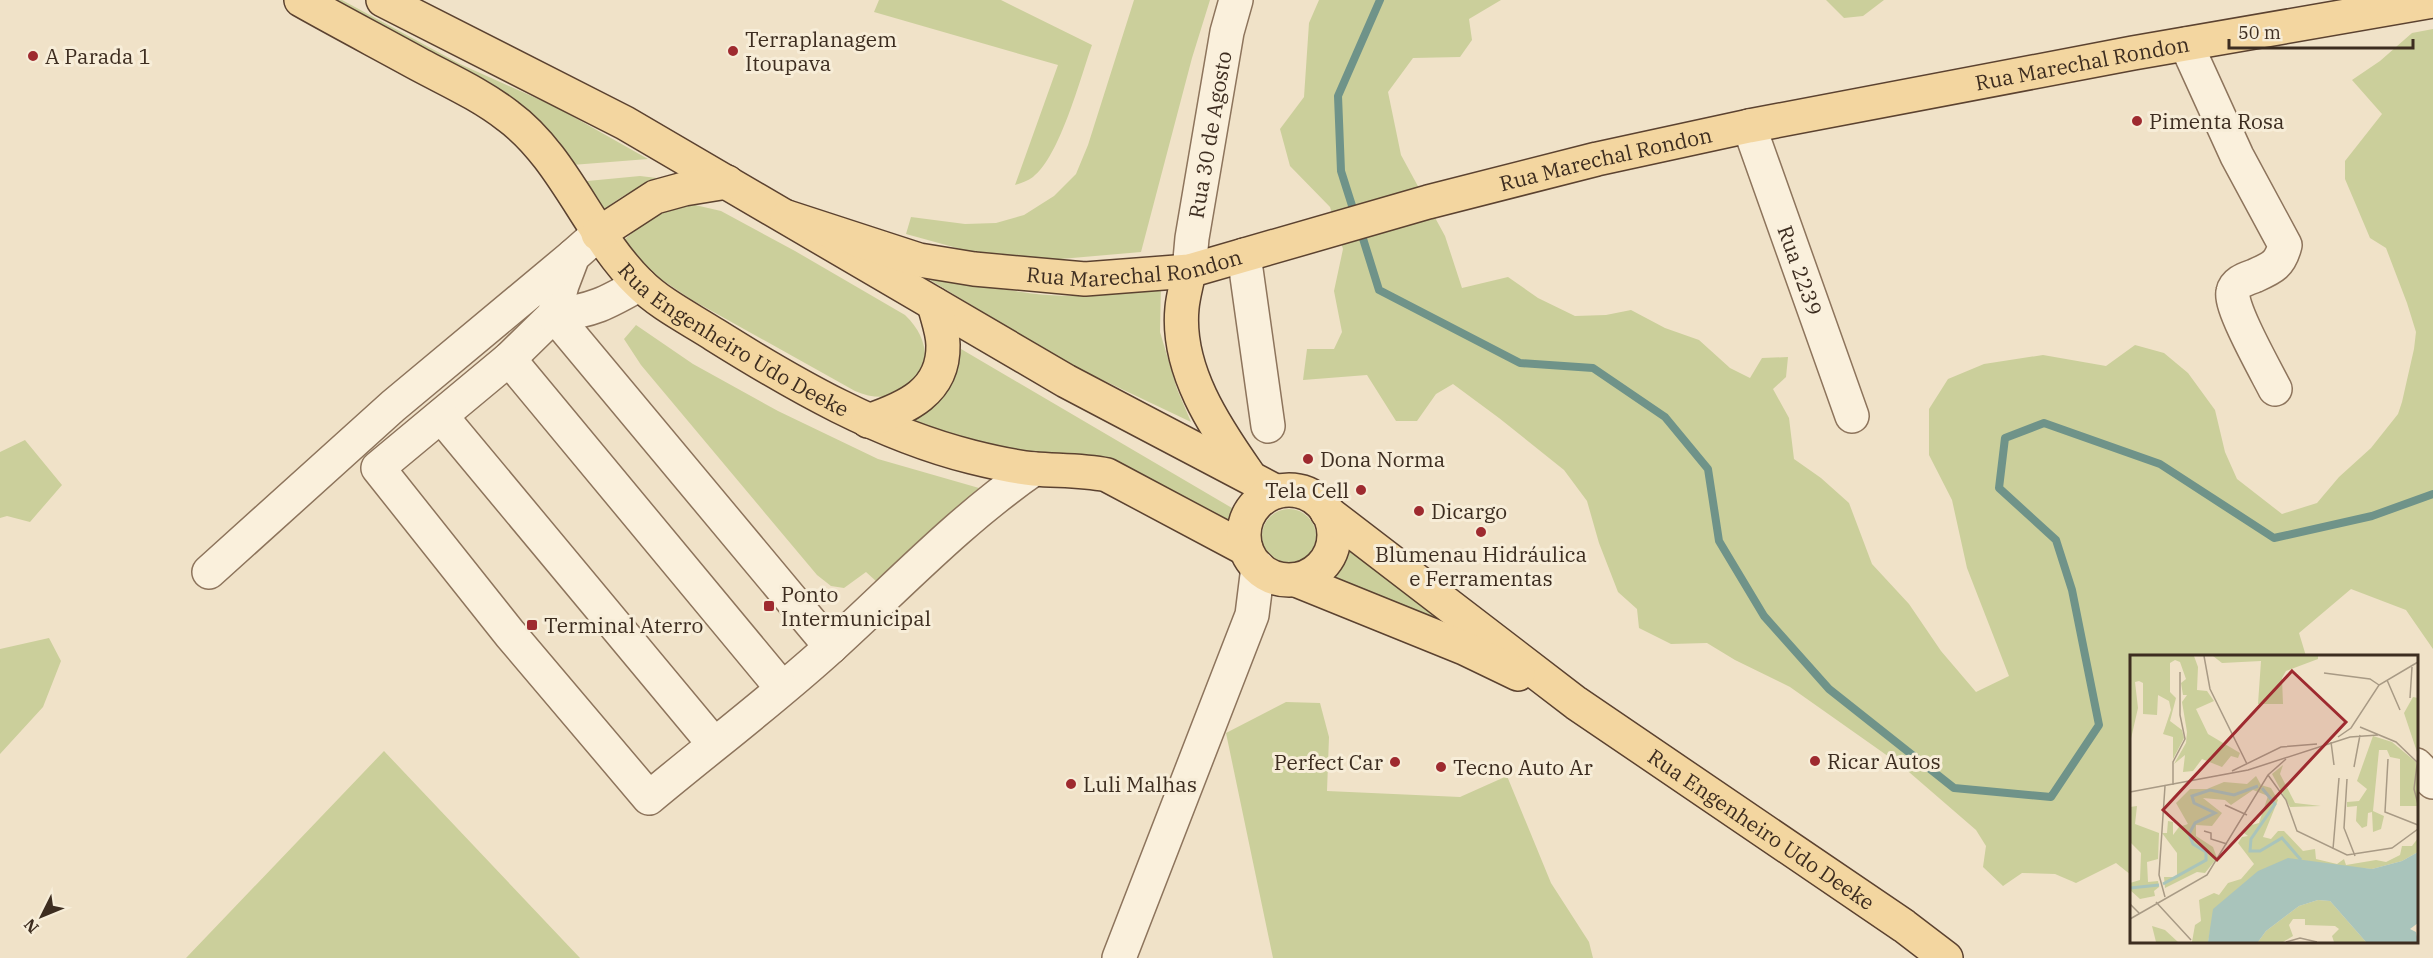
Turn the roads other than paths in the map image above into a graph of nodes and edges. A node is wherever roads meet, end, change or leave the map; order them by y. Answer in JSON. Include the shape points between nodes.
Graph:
{"nodes":[{"id":1,"x":301,"y":0,"type":"edge"},
{"id":2,"x":382,"y":0,"type":"edge"},
{"id":3,"x":1236,"y":0,"type":"edge"},
{"id":4,"x":2433,"y":1,"type":"edge"},
{"id":5,"x":2186,"y":44,"type":"junction"},
{"id":6,"x":1749,"y":126,"type":"junction"},
{"id":7,"x":727,"y":182,"type":"junction"},
{"id":8,"x":787,"y":217,"type":"junction"},
{"id":9,"x":598,"y":234,"type":"junction"},
{"id":10,"x":1244,"y":255,"type":"junction"},
{"id":11,"x":573,"y":256,"type":"junction"},
{"id":12,"x":1189,"y":271,"type":"junction"},
{"id":13,"x":640,"y":284,"type":"junction"},
{"id":14,"x":934,"y":304,"type":"junction"},
{"id":15,"x":555,"y":315,"type":"junction"},
{"id":16,"x":509,"y":359,"type":"junction"},
{"id":17,"x":2275,"y":389,"type":"dead end"},
{"id":18,"x":441,"y":416,"type":"junction"},
{"id":19,"x":1852,"y":416,"type":"dead end"},
{"id":20,"x":868,"y":421,"type":"junction"},
{"id":21,"x":1268,"y":426,"type":"dead end"},
{"id":22,"x":1034,"y":469,"type":"junction"},
{"id":23,"x":1262,"y":484,"type":"junction"},
{"id":24,"x":1327,"y":512,"type":"junction"},
{"id":25,"x":1271,"y":569,"type":"junction"},
{"id":26,"x":209,"y":572,"type":"dead end"},
{"id":27,"x":831,"y":648,"type":"junction"},
{"id":28,"x":782,"y":688,"type":"junction"},
{"id":29,"x":1576,"y":703,"type":"junction"},
{"id":30,"x":714,"y":744,"type":"junction"},
{"id":31,"x":2418,"y":767,"type":"edge"},
{"id":32,"x":2433,"y":782,"type":"edge"},
{"id":33,"x":1119,"y":958,"type":"edge"},
{"id":34,"x":1946,"y":958,"type":"edge"}],
"edges":[{"from":1,"to":9,"type":"main road","name":"Rua Engenheiro Udo Deeke","via":[[474,93],[510,117],[542,149]]},
{"from":2,"to":7,"type":"main road","via":[[625,123]]},
{"from":3,"to":12,"type":"street","name":"Rua 30 de Agosto","via":[[1227,32]]},
{"from":4,"to":5,"type":"main road","name":"Rua Marechal Rondon"},
{"from":5,"to":6,"type":"main road","name":"Rua Marechal Rondon"},
{"from":5,"to":17,"type":"street","via":[[2237,156],[2285,246],[2281,259],[2240,282],[2233,289],[2232,298]]},
{"from":6,"to":10,"type":"main road","name":"Rua Marechal Rondon","via":[[1428,202]]},
{"from":6,"to":19,"type":"street","name":"Rua 2239"},
{"from":7,"to":8,"type":"main road"},
{"from":7,"to":9,"type":"main road","via":[[655,197]]},
{"from":8,"to":12,"type":"main road","name":"Rua Marechal Rondon","via":[[919,260],[974,269],[1085,279]]},
{"from":8,"to":14,"type":"main road"},
{"from":9,"to":11,"type":"street"},
{"from":9,"to":13,"type":"main road","name":"Rua Engenheiro Udo Deeke"},
{"from":10,"to":12,"type":"main road","name":"Rua Marechal Rondon"},
{"from":10,"to":21,"type":"street"},
{"from":11,"to":15,"type":"street"},
{"from":11,"to":26,"type":"street","via":[[393,406]]},
{"from":12,"to":23,"type":"main road","via":[[1182,310],[1185,352],[1199,393],[1220,434]]},
{"from":13,"to":15,"type":"street","via":[[586,311]]},
{"from":13,"to":20,"type":"main road","name":"Rua Engenheiro Udo Deeke","via":[[742,352]]},
{"from":14,"to":20,"type":"main road","via":[[944,344],[938,377],[920,396],[897,411]]},
{"from":14,"to":23,"type":"main road","via":[[1066,381]]},
{"from":15,"to":16,"type":"street"},
{"from":15,"to":27,"type":"street"},
{"from":16,"to":18,"type":"street"},
{"from":16,"to":28,"type":"street"},
{"from":18,"to":30,"type":"street"},
{"from":18,"to":30,"type":"street","via":[[378,468],[510,634],[649,798]]},
{"from":20,"to":22,"type":"main road","name":"Rua Engenheiro Udo Deeke","via":[[955,452]]},
{"from":22,"to":25,"type":"main road","name":"Rua Engenheiro Udo Deeke","via":[[1107,475]]},
{"from":22,"to":27,"type":"street","via":[[998,494],[927,555]]},
{"from":23,"to":24,"type":"main road","via":[[1306,495]]},
{"from":23,"to":25,"type":"main road","via":[[1243,528]]},
{"from":24,"to":25,"type":"main road","via":[[1334,526],[1334,548],[1322,568],[1312,574]]},
{"from":24,"to":29,"type":"main road","name":"Rua Engenheiro Udo Deeke"},
{"from":25,"to":29,"type":"main road","name":"Rua Engenheiro Udo Deeke","via":[[1464,648]]},
{"from":25,"to":33,"type":"street"},
{"from":27,"to":28,"type":"street"},
{"from":28,"to":30,"type":"street"},
{"from":29,"to":34,"type":"main road","name":"Rua Engenheiro Udo Deeke"},
{"from":31,"to":32,"type":"street"}]}
